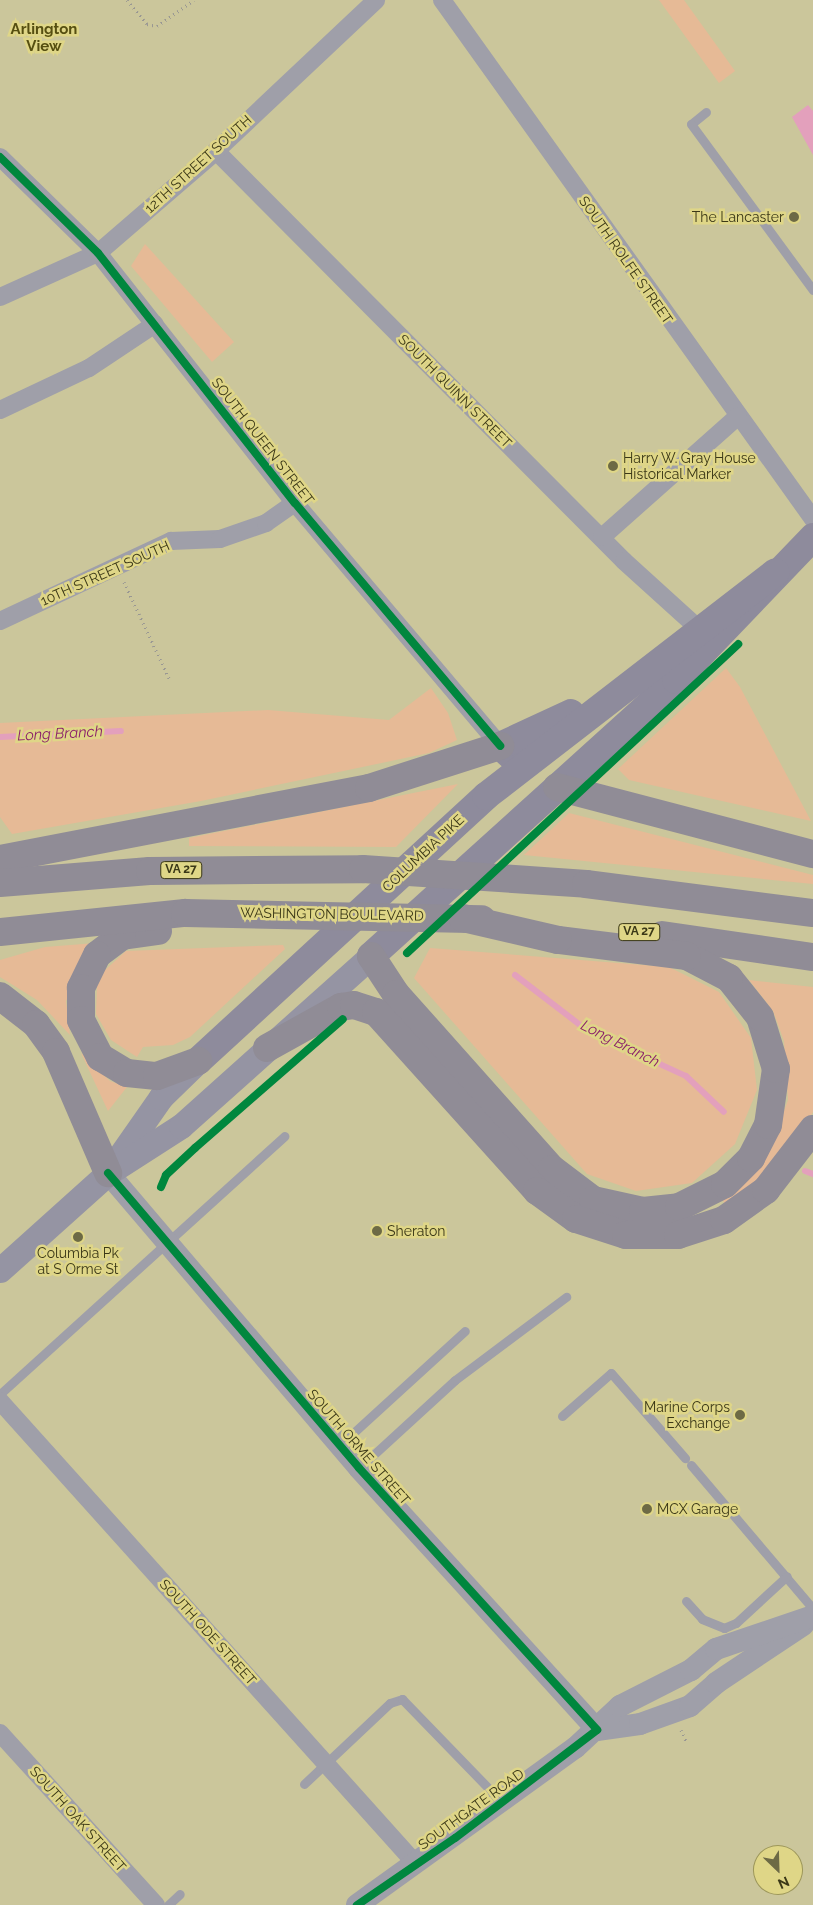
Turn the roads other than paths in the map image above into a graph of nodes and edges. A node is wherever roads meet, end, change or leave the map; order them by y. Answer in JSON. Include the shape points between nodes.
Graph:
{"nodes":[{"id":1,"x":376,"y":0,"type":"edge"},
{"id":2,"x":442,"y":0,"type":"edge"},
{"id":3,"x":706,"y":112,"type":"dead end"},
{"id":4,"x":216,"y":151,"type":"junction"},
{"id":5,"x":0,"y":157,"type":"edge"},
{"id":6,"x":98,"y":253,"type":"junction"},
{"id":7,"x":813,"y":290,"type":"edge"},
{"id":8,"x":0,"y":297,"type":"edge"},
{"id":9,"x":155,"y":324,"type":"junction"},
{"id":10,"x":0,"y":410,"type":"edge"},
{"id":11,"x":737,"y":417,"type":"junction"},
{"id":12,"x":295,"y":503,"type":"junction"},
{"id":13,"x":813,"y":519,"type":"edge"},
{"id":14,"x":813,"y":537,"type":"edge"},
{"id":15,"x":602,"y":538,"type":"junction"},
{"id":16,"x":776,"y":572,"type":"junction"},
{"id":17,"x":0,"y":621,"type":"edge"},
{"id":18,"x":698,"y":628,"type":"junction"},
{"id":19,"x":645,"y":669,"type":"junction"},
{"id":20,"x":500,"y":746,"type":"junction"},
{"id":21,"x":522,"y":766,"type":"junction"},
{"id":22,"x":557,"y":788,"type":"junction"},
{"id":23,"x":813,"y":854,"type":"edge"},
{"id":24,"x":0,"y":859,"type":"edge"},
{"id":25,"x":0,"y":883,"type":"edge"},
{"id":26,"x":316,"y":912,"type":"junction"},
{"id":27,"x":813,"y":913,"type":"edge"},
{"id":28,"x":463,"y":918,"type":"junction"},
{"id":29,"x":0,"y":932,"type":"edge"},
{"id":30,"x":371,"y":956,"type":"junction"},
{"id":31,"x":813,"y":957,"type":"edge"},
{"id":32,"x":0,"y":996,"type":"edge"},
{"id":33,"x":267,"y":1048,"type":"junction"},
{"id":34,"x":198,"y":1061,"type":"junction"},
{"id":35,"x":813,"y":1129,"type":"edge"},
{"id":36,"x":285,"y":1136,"type":"dead end"},
{"id":37,"x":108,"y":1173,"type":"junction"},
{"id":38,"x":170,"y":1244,"type":"junction"},
{"id":39,"x":0,"y":1270,"type":"edge"},
{"id":40,"x":566,"y":1297,"type":"dead end"},
{"id":41,"x":465,"y":1331,"type":"dead end"},
{"id":42,"x":0,"y":1394,"type":"edge"},
{"id":43,"x":0,"y":1400,"type":"edge"},
{"id":44,"x":562,"y":1416,"type":"dead end"},
{"id":45,"x":340,"y":1445,"type":"junction"},
{"id":46,"x":359,"y":1468,"type":"junction"},
{"id":47,"x":787,"y":1576,"type":"junction"},
{"id":48,"x":686,"y":1601,"type":"dead end"},
{"id":49,"x":813,"y":1609,"type":"edge"},
{"id":50,"x":813,"y":1617,"type":"edge"},
{"id":51,"x":597,"y":1730,"type":"junction"},
{"id":52,"x":0,"y":1733,"type":"edge"},
{"id":53,"x":326,"y":1764,"type":"junction"},
{"id":54,"x":304,"y":1784,"type":"dead end"},
{"id":55,"x":502,"y":1803,"type":"junction"},
{"id":56,"x":416,"y":1864,"type":"junction"},
{"id":57,"x":180,"y":1894,"type":"dead end"},
{"id":58,"x":156,"y":1905,"type":"edge"},
{"id":59,"x":168,"y":1905,"type":"edge"},
{"id":60,"x":357,"y":1905,"type":"edge"}],
"edges":[{"from":1,"to":4,"type":"street","name":"12TH STREET SOUTH"},
{"from":2,"to":11,"type":"street","name":"SOUTH ROLFE STREET"},
{"from":3,"to":7,"type":"lane","via":[[691,124]]},
{"from":4,"to":6,"type":"street","name":"12TH STREET SOUTH"},
{"from":4,"to":15,"type":"street","name":"SOUTH QUINN STREET"},
{"from":5,"to":6,"type":"street","name":"SOUTH QUEEN STREET"},
{"from":6,"to":8,"type":"street","name":"12TH STREET SOUTH"},
{"from":6,"to":9,"type":"street","name":"SOUTH QUEEN STREET"},
{"from":9,"to":10,"type":"street","via":[[89,368]]},
{"from":9,"to":12,"type":"street","name":"SOUTH QUEEN STREET"},
{"from":11,"to":13,"type":"street","name":"SOUTH ROLFE STREET"},
{"from":11,"to":15,"type":"street"},
{"from":12,"to":17,"type":"street","name":"10TH STREET SOUTH","via":[[266,523],[220,539],[171,542]]},
{"from":12,"to":20,"type":"street","name":"SOUTH QUEEN STREET"},
{"from":14,"to":16,"type":"main road","name":"COLUMBIA PIKE"},
{"from":15,"to":18,"type":"street","name":"SOUTH QUINN STREET"},
{"from":16,"to":18,"type":"main road","name":"COLUMBIA PIKE"},
{"from":16,"to":22,"type":"main road","name":"COLUMBIA PIKE","via":[[714,643]]},
{"from":18,"to":19,"type":"main road","name":"COLUMBIA PIKE"},
{"from":19,"to":20,"type":"main road","via":[[571,712]]},
{"from":19,"to":21,"type":"main road","name":"COLUMBIA PIKE"},
{"from":20,"to":21,"type":"main road","name":"SOUTH QUEEN STREET"},
{"from":20,"to":24,"type":"highway","via":[[361,790]]},
{"from":21,"to":22,"type":"main road","name":"SOUTH QUEEN STREET"},
{"from":21,"to":34,"type":"main road","name":"COLUMBIA PIKE"},
{"from":22,"to":23,"type":"highway"},
{"from":22,"to":30,"type":"main road","name":"COLUMBIA PIKE"},
{"from":25,"to":27,"type":"highway","number":"VA 27","via":[[150,871],[363,869],[508,876]]},
{"from":26,"to":28,"type":"highway","name":"WASHINGTON BOULEVARD","number":"VA 27"},
{"from":26,"to":29,"type":"highway","name":"WASHINGTON BOULEVARD","number":"VA 27","via":[[185,913]]},
{"from":26,"to":34,"type":"highway","via":[[132,934],[113,940],[97,955],[84,977],[79,999],[84,1030],[100,1057],[117,1069],[148,1077]]},
{"from":28,"to":30,"type":"highway","via":[[558,940],[688,956],[729,978],[760,1017],[776,1069],[770,1116],[751,1158],[725,1184],[679,1207],[643,1212],[593,1200],[552,1169],[404,1004]]},
{"from":28,"to":31,"type":"highway","name":"WASHINGTON BOULEVARD","number":"VA 27","via":[[635,932]]},
{"from":30,"to":33,"type":"main road","name":"COLUMBIA PIKE"},
{"from":32,"to":37,"type":"highway","via":[[36,1024],[56,1052]]},
{"from":33,"to":35,"type":"highway","via":[[341,1007],[362,1006],[376,1012],[537,1191],[576,1219],[626,1235],[661,1237],[694,1232],[740,1211],[778,1178]]},
{"from":33,"to":37,"type":"main road","name":"COLUMBIA PIKE","via":[[181,1126]]},
{"from":34,"to":37,"type":"main road","name":"COLUMBIA PIKE","via":[[161,1097]]},
{"from":36,"to":38,"type":"lane"},
{"from":37,"to":38,"type":"street","name":"SOUTH ORME STREET"},
{"from":37,"to":39,"type":"main road","name":"COLUMBIA PIKE"},
{"from":38,"to":42,"type":"lane"},
{"from":38,"to":45,"type":"street","name":"SOUTH ORME STREET"},
{"from":40,"to":46,"type":"lane","via":[[455,1380]]},
{"from":41,"to":45,"type":"lane"},
{"from":43,"to":53,"type":"street","name":"SOUTH ODE STREET"},
{"from":44,"to":47,"type":"lane","via":[[611,1372]]},
{"from":45,"to":46,"type":"street","name":"SOUTH ORME STREET"},
{"from":46,"to":51,"type":"street","name":"SOUTH ORME STREET"},
{"from":47,"to":48,"type":"lane","via":[[736,1623],[724,1628],[702,1620]]},
{"from":47,"to":49,"type":"lane"},
{"from":50,"to":51,"type":"street","name":"SOUTHGATE ROAD","via":[[716,1649],[691,1670],[620,1706]]},
{"from":50,"to":51,"type":"street","name":"SOUTHGATE ROAD","via":[[716,1683],[690,1706],[640,1724]]},
{"from":51,"to":55,"type":"street","name":"SOUTHGATE ROAD"},
{"from":52,"to":58,"type":"street","name":"SOUTH OAK STREET"},
{"from":53,"to":54,"type":"lane"},
{"from":53,"to":55,"type":"lane","via":[[390,1703],[402,1699]]},
{"from":53,"to":56,"type":"street","name":"SOUTH ODE STREET"},
{"from":55,"to":56,"type":"street","name":"SOUTHGATE ROAD"},
{"from":56,"to":60,"type":"street","name":"SOUTHGATE ROAD"},
{"from":57,"to":59,"type":"lane"}]}
